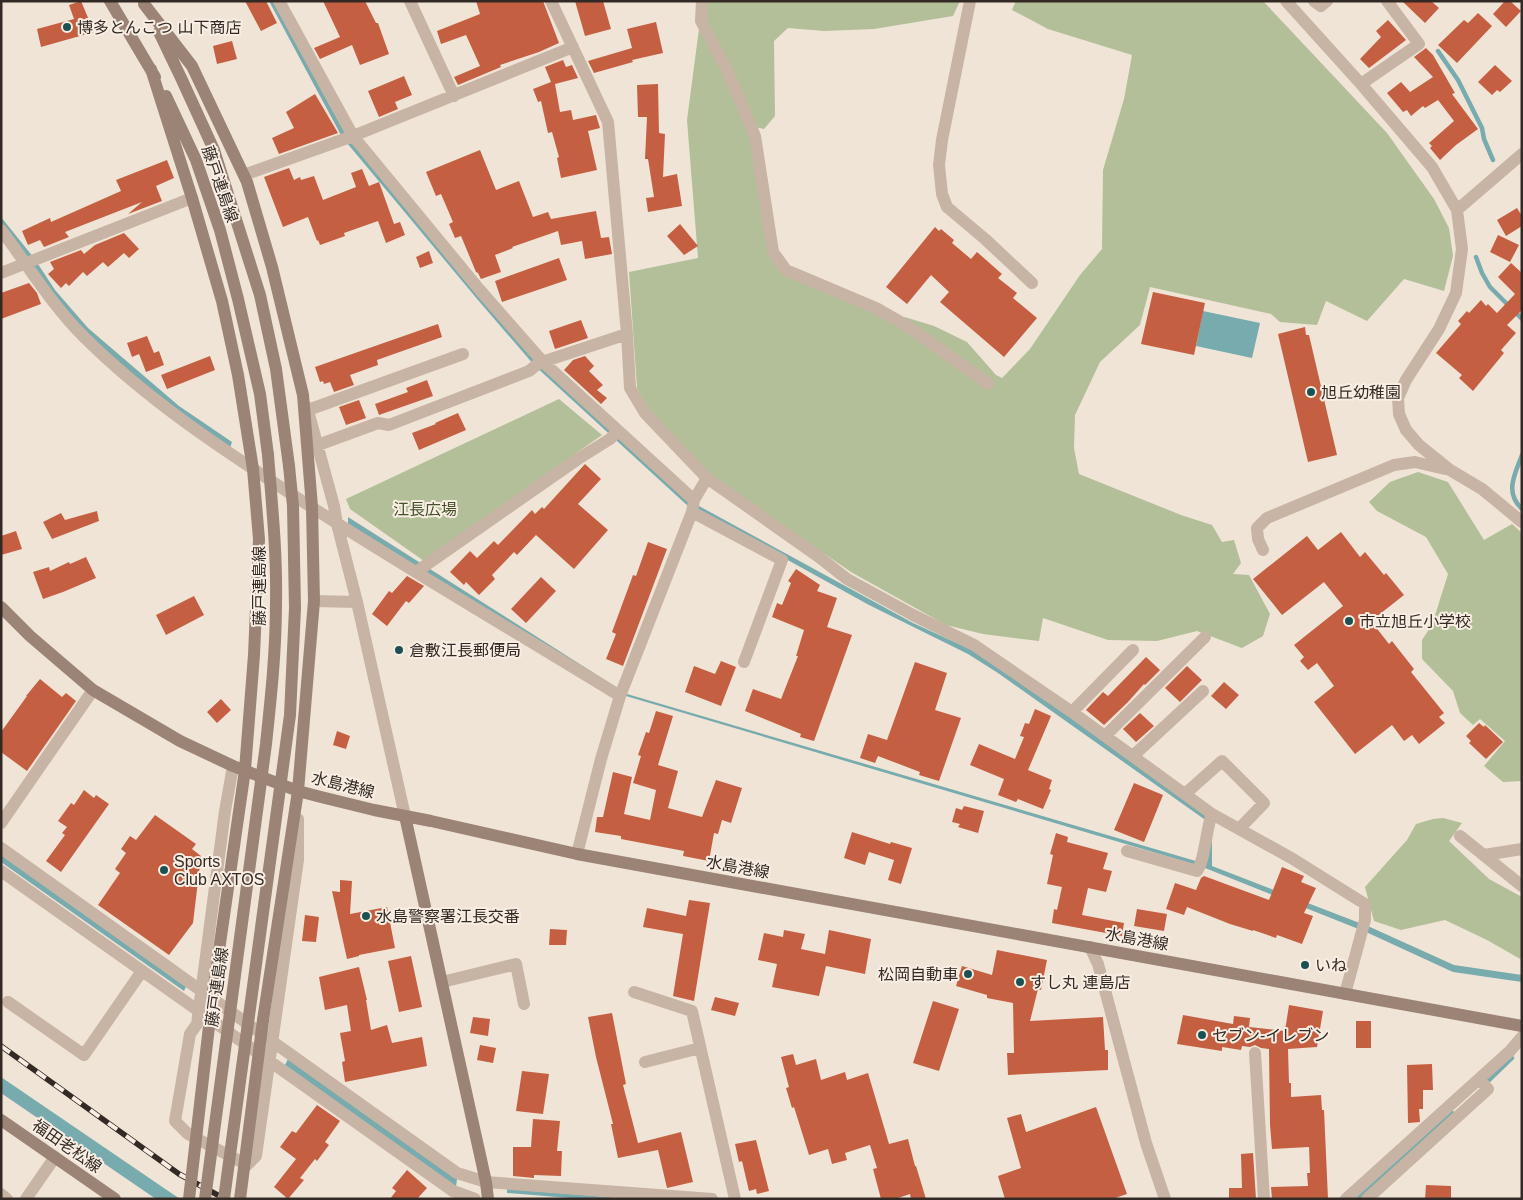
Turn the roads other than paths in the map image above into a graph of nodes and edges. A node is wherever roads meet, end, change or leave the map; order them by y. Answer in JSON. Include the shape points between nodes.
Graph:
{"nodes":[{"id":1,"x":110,"y":1,"type":"edge"},
{"id":2,"x":279,"y":1,"type":"edge"},
{"id":3,"x":410,"y":1,"type":"edge"},
{"id":4,"x":551,"y":1,"type":"edge"},
{"id":5,"x":702,"y":1,"type":"edge"},
{"id":6,"x":970,"y":1,"type":"edge"},
{"id":7,"x":1286,"y":1,"type":"edge"},
{"id":8,"x":1314,"y":1,"type":"edge"},
{"id":9,"x":1327,"y":1,"type":"edge"},
{"id":10,"x":1387,"y":1,"type":"edge"},
{"id":11,"x":144,"y":3,"type":"edge"},
{"id":12,"x":573,"y":48,"type":"junction"},
{"id":13,"x":151,"y":69,"type":"junction"},
{"id":14,"x":1361,"y":84,"type":"junction"},
{"id":15,"x":454,"y":96,"type":"junction"},
{"id":16,"x":353,"y":136,"type":"junction"},
{"id":17,"x":1522,"y":154,"type":"edge"},
{"id":18,"x":244,"y":176,"type":"junction"},
{"id":19,"x":192,"y":198,"type":"junction"},
{"id":20,"x":1457,"y":210,"type":"junction"},
{"id":21,"x":1,"y":230,"type":"edge"},
{"id":22,"x":30,"y":262,"type":"junction"},
{"id":23,"x":1,"y":273,"type":"edge"},
{"id":24,"x":1032,"y":283,"type":"dead end"},
{"id":25,"x":627,"y":334,"type":"junction"},
{"id":26,"x":463,"y":354,"type":"dead end"},
{"id":27,"x":539,"y":364,"type":"junction"},
{"id":28,"x":989,"y":384,"type":"dead end"},
{"id":29,"x":303,"y":395,"type":"junction"},
{"id":30,"x":308,"y":410,"type":"junction"},
{"id":31,"x":615,"y":434,"type":"junction"},
{"id":32,"x":318,"y":445,"type":"junction"},
{"id":33,"x":253,"y":469,"type":"junction"},
{"id":34,"x":1450,"y":470,"type":"junction"},
{"id":35,"x":707,"y":478,"type":"junction"},
{"id":36,"x":693,"y":506,"type":"junction"},
{"id":37,"x":312,"y":507,"type":"junction"},
{"id":38,"x":1522,"y":522,"type":"edge"},
{"id":39,"x":337,"y":524,"type":"junction"},
{"id":40,"x":1263,"y":550,"type":"dead end"},
{"id":41,"x":419,"y":570,"type":"junction"},
{"id":42,"x":314,"y":601,"type":"junction"},
{"id":43,"x":357,"y":602,"type":"junction"},
{"id":44,"x":1,"y":607,"type":"edge"},
{"id":45,"x":1205,"y":637,"type":"dead end"},
{"id":46,"x":1133,"y":650,"type":"dead end"},
{"id":47,"x":744,"y":662,"type":"dead end"},
{"id":48,"x":94,"y":690,"type":"junction"},
{"id":49,"x":1203,"y":692,"type":"dead end"},
{"id":50,"x":621,"y":694,"type":"junction"},
{"id":51,"x":1072,"y":712,"type":"junction"},
{"id":52,"x":1105,"y":736,"type":"junction"},
{"id":53,"x":1133,"y":756,"type":"junction"},
{"id":54,"x":239,"y":768,"type":"junction"},
{"id":55,"x":298,"y":791,"type":"junction"},
{"id":56,"x":1185,"y":794,"type":"junction"},
{"id":57,"x":405,"y":816,"type":"junction"},
{"id":58,"x":1209,"y":822,"type":"junction"},
{"id":59,"x":1,"y":823,"type":"edge"},
{"id":60,"x":1239,"y":829,"type":"junction"},
{"id":61,"x":1460,"y":836,"type":"dead end"},
{"id":62,"x":1,"y":848,"type":"edge"},
{"id":63,"x":1522,"y":849,"type":"edge"},
{"id":64,"x":1127,"y":851,"type":"dead end"},
{"id":65,"x":577,"y":854,"type":"junction"},
{"id":66,"x":1484,"y":855,"type":"junction"},
{"id":67,"x":1,"y":871,"type":"edge"},
{"id":68,"x":1522,"y":886,"type":"edge"},
{"id":69,"x":1090,"y":947,"type":"junction"},
{"id":70,"x":142,"y":971,"type":"junction"},
{"id":71,"x":442,"y":982,"type":"junction"},
{"id":72,"x":208,"y":991,"type":"junction"},
{"id":73,"x":634,"y":992,"type":"dead end"},
{"id":74,"x":1346,"y":994,"type":"junction"},
{"id":75,"x":8,"y":1002,"type":"dead end"},
{"id":76,"x":524,"y":1004,"type":"dead end"},
{"id":77,"x":198,"y":1012,"type":"junction"},
{"id":78,"x":1522,"y":1026,"type":"edge"},
{"id":79,"x":1522,"y":1037,"type":"edge"},
{"id":80,"x":272,"y":1041,"type":"junction"},
{"id":81,"x":700,"y":1048,"type":"junction"},
{"id":82,"x":1254,"y":1053,"type":"dead end"},
{"id":83,"x":269,"y":1061,"type":"junction"},
{"id":84,"x":645,"y":1062,"type":"dead end"},
{"id":85,"x":1482,"y":1082,"type":"junction"},
{"id":86,"x":1,"y":1120,"type":"edge"},
{"id":87,"x":55,"y":1157,"type":"junction"},
{"id":88,"x":486,"y":1182,"type":"junction"},
{"id":89,"x":1,"y":1194,"type":"edge"},
{"id":90,"x":7,"y":1199,"type":"edge"},
{"id":91,"x":26,"y":1199,"type":"edge"},
{"id":92,"x":115,"y":1199,"type":"edge"},
{"id":93,"x":188,"y":1199,"type":"edge"},
{"id":94,"x":205,"y":1199,"type":"edge"},
{"id":95,"x":224,"y":1199,"type":"edge"},
{"id":96,"x":240,"y":1199,"type":"edge"},
{"id":97,"x":475,"y":1199,"type":"edge"},
{"id":98,"x":488,"y":1199,"type":"edge"},
{"id":99,"x":712,"y":1199,"type":"edge"},
{"id":100,"x":735,"y":1199,"type":"edge"},
{"id":101,"x":1165,"y":1199,"type":"edge"},
{"id":102,"x":1264,"y":1199,"type":"edge"},
{"id":103,"x":1346,"y":1199,"type":"edge"},
{"id":104,"x":1367,"y":1199,"type":"edge"}],
"edges":[{"from":1,"to":13,"type":"main road","name":"藤戸連島線"},
{"from":2,"to":16,"type":"street"},
{"from":3,"to":15,"type":"street"},
{"from":4,"to":12,"type":"street"},
{"from":5,"to":28,"type":"street","via":[[701,21],[728,72],[755,136],[773,252],[786,270],[876,308],[917,332]]},
{"from":6,"to":24,"type":"street","via":[[942,140],[939,165],[942,194],[947,207]]},
{"from":7,"to":14,"type":"street"},
{"from":8,"to":9,"type":"street","via":[[1321,6]]},
{"from":10,"to":14,"type":"street","via":[[1419,44]]},
{"from":11,"to":18,"type":"main road","via":[[192,66]]},
{"from":11,"to":95,"type":"main road","name":"藤戸連島線","bridge":true,"via":[[214,150],[260,294],[276,370],[293,506],[296,608],[290,715]]},
{"from":12,"to":15,"type":"street"},
{"from":12,"to":25,"type":"street","via":[[608,122]]},
{"from":13,"to":19,"type":"main road"},
{"from":13,"to":94,"type":"main road","name":"藤戸連島線","bridge":true,"via":[[196,160],[220,230],[260,394],[276,541],[274,668]]},
{"from":14,"to":20,"type":"street","via":[[1432,167]]},
{"from":15,"to":16,"type":"street"},
{"from":16,"to":18,"type":"street"},
{"from":16,"to":27,"type":"street"},
{"from":17,"to":20,"type":"street"},
{"from":18,"to":29,"type":"main road","via":[[272,267]]},
{"from":19,"to":22,"type":"street"},
{"from":19,"to":33,"type":"main road","via":[[222,301]]},
{"from":20,"to":34,"type":"street","via":[[1462,249],[1456,294],[1398,398],[1399,414],[1406,430]]},
{"from":21,"to":22,"type":"street"},
{"from":22,"to":23,"type":"street"},
{"from":22,"to":33,"type":"street","via":[[47,296],[90,342],[176,417]]},
{"from":25,"to":27,"type":"street"},
{"from":25,"to":35,"type":"street","via":[[630,388],[645,413]]},
{"from":26,"to":30,"type":"street"},
{"from":27,"to":31,"type":"street"},
{"from":27,"to":32,"type":"street","via":[[529,372],[389,425],[378,424]]},
{"from":29,"to":30,"type":"street"},
{"from":29,"to":37,"type":"main road"},
{"from":30,"to":32,"type":"street"},
{"from":31,"to":36,"type":"street"},
{"from":31,"to":41,"type":"street"},
{"from":32,"to":39,"type":"street"},
{"from":33,"to":37,"type":"street"},
{"from":33,"to":54,"type":"main road","via":[[260,539],[254,655]]},
{"from":34,"to":38,"type":"street","via":[[1482,489]]},
{"from":34,"to":40,"type":"street","via":[[1415,462],[1394,465],[1267,518],[1257,528]]},
{"from":35,"to":36,"type":"street"},
{"from":35,"to":51,"type":"street","via":[[847,579],[974,645]]},
{"from":36,"to":47,"type":"street","via":[[782,560]]},
{"from":36,"to":50,"type":"street"},
{"from":37,"to":39,"type":"street"},
{"from":37,"to":42,"type":"main road"},
{"from":39,"to":41,"type":"street"},
{"from":39,"to":43,"type":"street"},
{"from":41,"to":50,"type":"street"},
{"from":42,"to":43,"type":"street"},
{"from":42,"to":55,"type":"main road"},
{"from":43,"to":57,"type":"street"},
{"from":44,"to":48,"type":"main road","name":"水島港線"},
{"from":45,"to":52,"type":"street"},
{"from":46,"to":51,"type":"street"},
{"from":48,"to":54,"type":"main road","name":"水島港線","via":[[168,734]]},
{"from":48,"to":59,"type":"street"},
{"from":49,"to":53,"type":"street"},
{"from":50,"to":65,"type":"street","via":[[600,759]]},
{"from":51,"to":52,"type":"street"},
{"from":52,"to":53,"type":"street"},
{"from":53,"to":56,"type":"street"},
{"from":54,"to":55,"type":"main road","name":"水島港線"},
{"from":54,"to":72,"type":"main road"},
{"from":55,"to":57,"type":"main road","name":"水島港線"},
{"from":55,"to":80,"type":"street","via":[[298,860]]},
{"from":55,"to":96,"type":"main road","bridge":true},
{"from":56,"to":58,"type":"street"},
{"from":56,"to":60,"type":"street","via":[[1222,761],[1264,803]]},
{"from":57,"to":65,"type":"main road","name":"水島港線"},
{"from":57,"to":71,"type":"main road"},
{"from":58,"to":60,"type":"street"},
{"from":58,"to":64,"type":"street","via":[[1197,871]]},
{"from":60,"to":74,"type":"street","via":[[1365,904],[1365,920]]},
{"from":61,"to":66,"type":"street"},
{"from":62,"to":72,"type":"street"},
{"from":63,"to":66,"type":"street"},
{"from":65,"to":69,"type":"main road","name":"水島港線"},
{"from":66,"to":68,"type":"street"},
{"from":67,"to":70,"type":"street"},
{"from":69,"to":74,"type":"main road","name":"水島港線"},
{"from":69,"to":101,"type":"street","via":[[1098,964],[1146,1143]]},
{"from":70,"to":75,"type":"street","via":[[84,1056]]},
{"from":70,"to":77,"type":"street"},
{"from":71,"to":76,"type":"street","via":[[516,964]]},
{"from":71,"to":88,"type":"main road"},
{"from":72,"to":77,"type":"street"},
{"from":72,"to":80,"type":"street"},
{"from":72,"to":93,"type":"main road","bridge":true},
{"from":73,"to":81,"type":"street","via":[[692,1011]]},
{"from":74,"to":78,"type":"main road","name":"水島港線"},
{"from":77,"to":83,"type":"street"},
{"from":77,"to":83,"type":"street","via":[[197,1024],[190,1034],[175,1121],[188,1134],[248,1165],[256,1156]]},
{"from":79,"to":85,"type":"street"},
{"from":80,"to":83,"type":"street"},
{"from":80,"to":88,"type":"street","via":[[456,1173]]},
{"from":81,"to":84,"type":"street"},
{"from":81,"to":100,"type":"street"},
{"from":82,"to":102,"type":"street"},
{"from":83,"to":97,"type":"street","via":[[453,1191]]},
{"from":85,"to":103,"type":"street"},
{"from":85,"to":104,"type":"street","via":[[1488,1089]]},
{"from":86,"to":87,"type":"main road","name":"福田老松線"},
{"from":87,"to":91,"type":"street"},
{"from":87,"to":92,"type":"main road","name":"福田老松線"},
{"from":88,"to":98,"type":"main road"},
{"from":88,"to":99,"type":"street"},
{"from":89,"to":90,"type":"street"}]}
